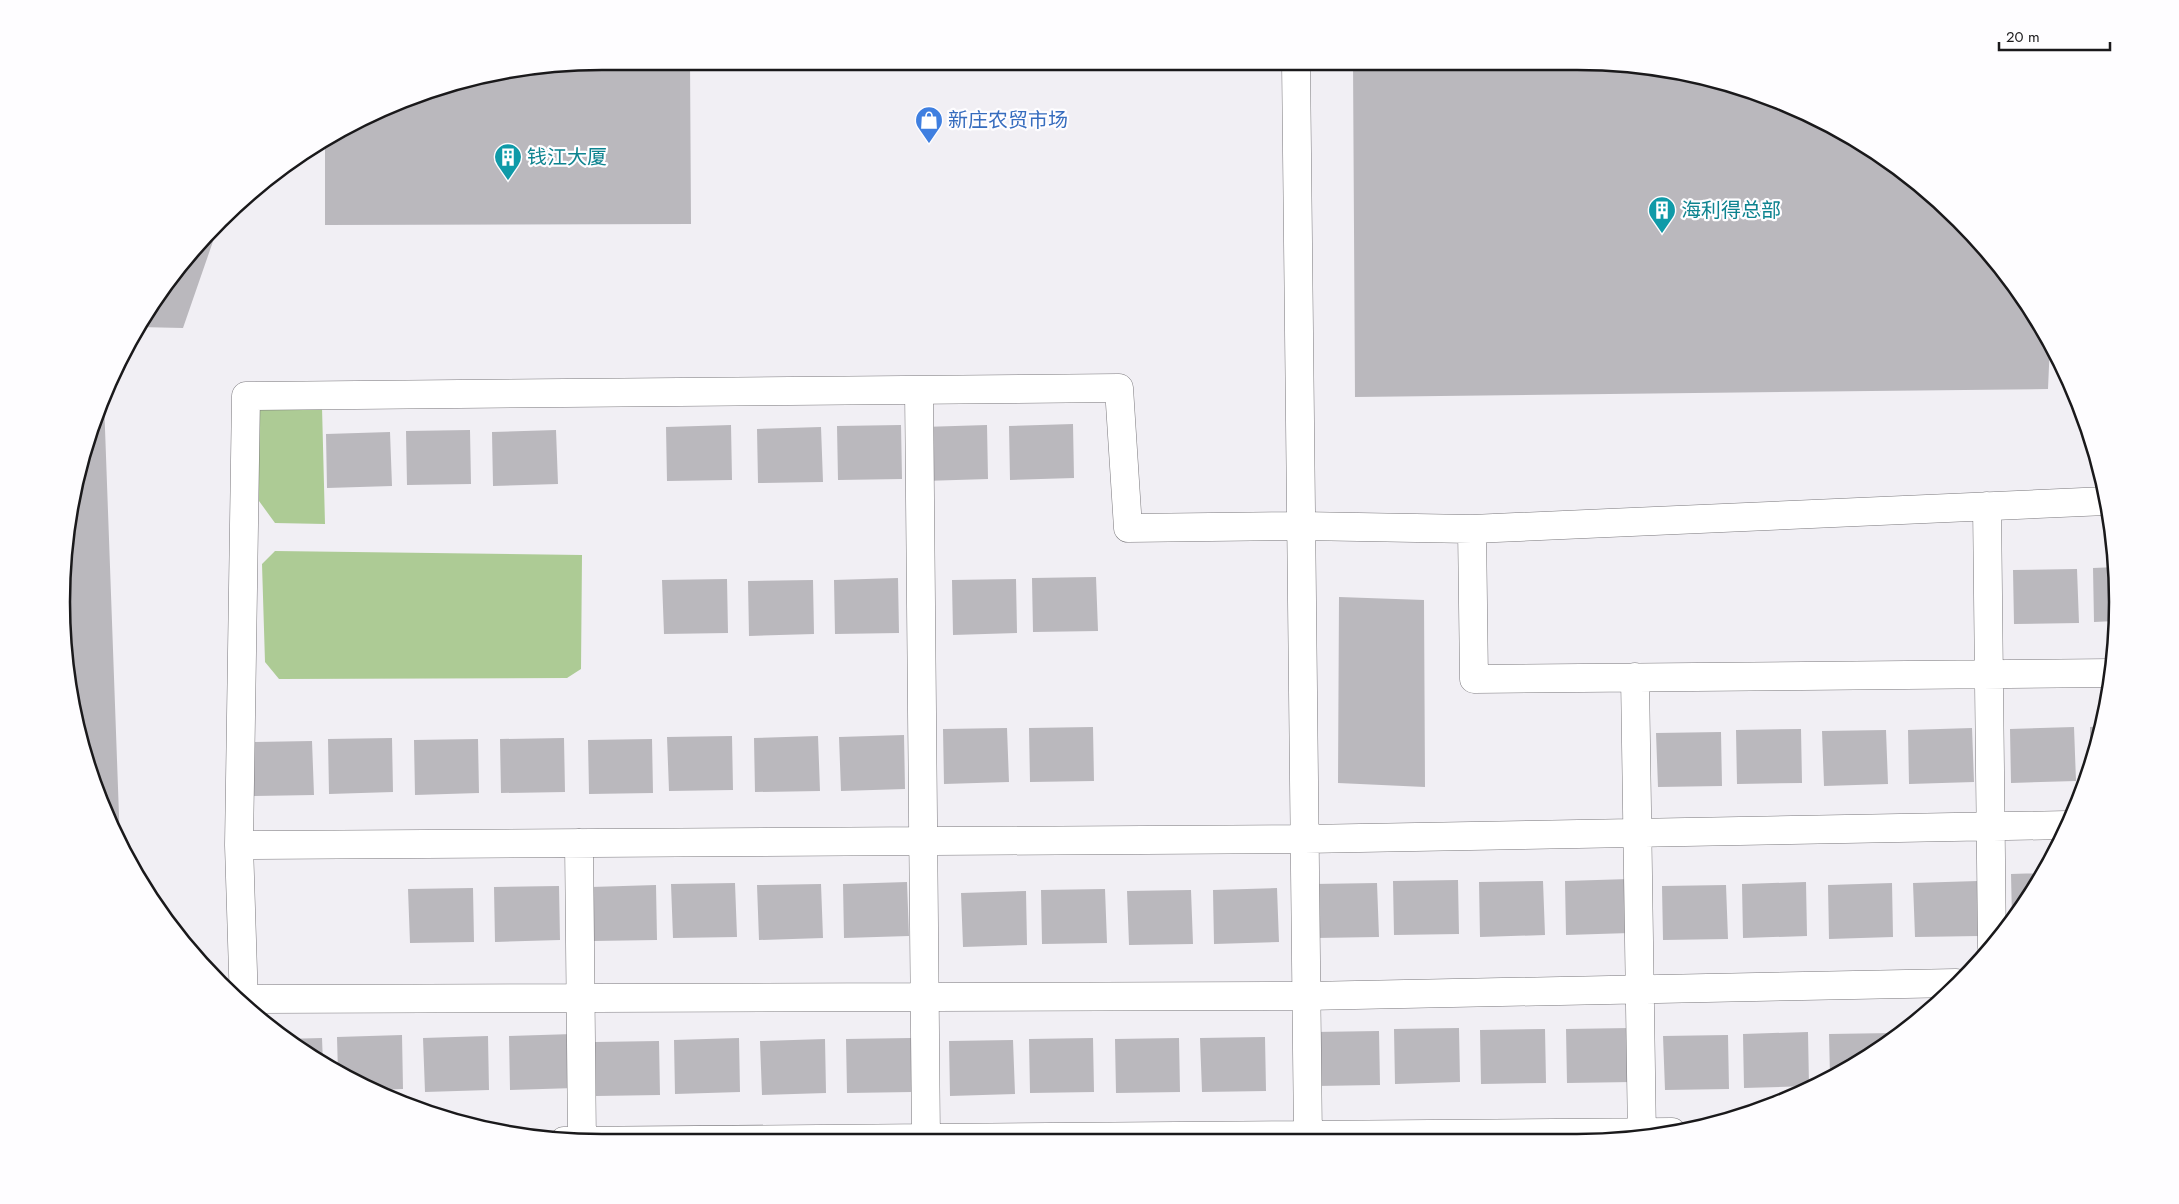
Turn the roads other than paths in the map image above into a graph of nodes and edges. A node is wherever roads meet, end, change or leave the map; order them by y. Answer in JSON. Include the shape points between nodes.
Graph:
{"nodes":[{"id":1,"x":1296,"y":70,"type":"edge"},
{"id":2,"x":919,"y":390,"type":"junction"},
{"id":3,"x":2099,"y":501,"type":"edge"},
{"id":4,"x":1987,"y":506,"type":"junction"},
{"id":5,"x":1302,"y":526,"type":"junction"},
{"id":6,"x":1472,"y":529,"type":"junction"},
{"id":7,"x":2104,"y":673,"type":"edge"},
{"id":8,"x":1989,"y":674,"type":"junction"},
{"id":9,"x":1635,"y":677,"type":"junction"},
{"id":10,"x":2059,"y":826,"type":"edge"},
{"id":11,"x":1991,"y":827,"type":"junction"},
{"id":12,"x":1637,"y":833,"type":"junction"},
{"id":13,"x":1305,"y":839,"type":"junction"},
{"id":14,"x":923,"y":841,"type":"junction"},
{"id":15,"x":579,"y":843,"type":"junction"},
{"id":16,"x":239,"y":845,"type":"junction"},
{"id":17,"x":1992,"y":935,"type":"edge"},
{"id":18,"x":1948,"y":983,"type":"edge"},
{"id":19,"x":1640,"y":989,"type":"junction"},
{"id":20,"x":244,"y":995,"type":"edge"},
{"id":21,"x":1307,"y":996,"type":"junction"},
{"id":22,"x":580,"y":998,"type":"junction"},
{"id":23,"x":925,"y":998,"type":"junction"},
{"id":24,"x":250,"y":1001,"type":"edge"},
{"id":25,"x":1642,"y":1129,"type":"edge"},
{"id":26,"x":582,"y":1133,"type":"edge"},
{"id":27,"x":926,"y":1134,"type":"edge"},
{"id":28,"x":1308,"y":1134,"type":"edge"}],
"edges":[{"from":1,"to":5,"type":"street"},
{"from":2,"to":5,"type":"street","via":[[1119,388],[1128,528]]},
{"from":2,"to":14,"type":"street"},
{"from":2,"to":16,"type":"street","via":[[246,396]]},
{"from":3,"to":4,"type":"street"},
{"from":4,"to":6,"type":"street"},
{"from":4,"to":8,"type":"street"},
{"from":5,"to":6,"type":"street"},
{"from":5,"to":13,"type":"street"},
{"from":6,"to":9,"type":"street","via":[[1474,679]]},
{"from":7,"to":8,"type":"street"},
{"from":8,"to":9,"type":"street"},
{"from":8,"to":11,"type":"street"},
{"from":9,"to":12,"type":"street"},
{"from":10,"to":11,"type":"street"},
{"from":11,"to":12,"type":"street"},
{"from":11,"to":17,"type":"street"},
{"from":12,"to":13,"type":"street"},
{"from":12,"to":19,"type":"street"},
{"from":13,"to":14,"type":"street"},
{"from":13,"to":21,"type":"street"},
{"from":14,"to":15,"type":"street"},
{"from":14,"to":23,"type":"street"},
{"from":15,"to":16,"type":"street"},
{"from":15,"to":22,"type":"street"},
{"from":16,"to":20,"type":"street"},
{"from":18,"to":19,"type":"street"},
{"from":19,"to":21,"type":"street"},
{"from":19,"to":25,"type":"street"},
{"from":21,"to":23,"type":"street"},
{"from":21,"to":28,"type":"street"},
{"from":22,"to":23,"type":"street"},
{"from":22,"to":24,"type":"street"},
{"from":22,"to":26,"type":"street"},
{"from":23,"to":27,"type":"street"}]}
